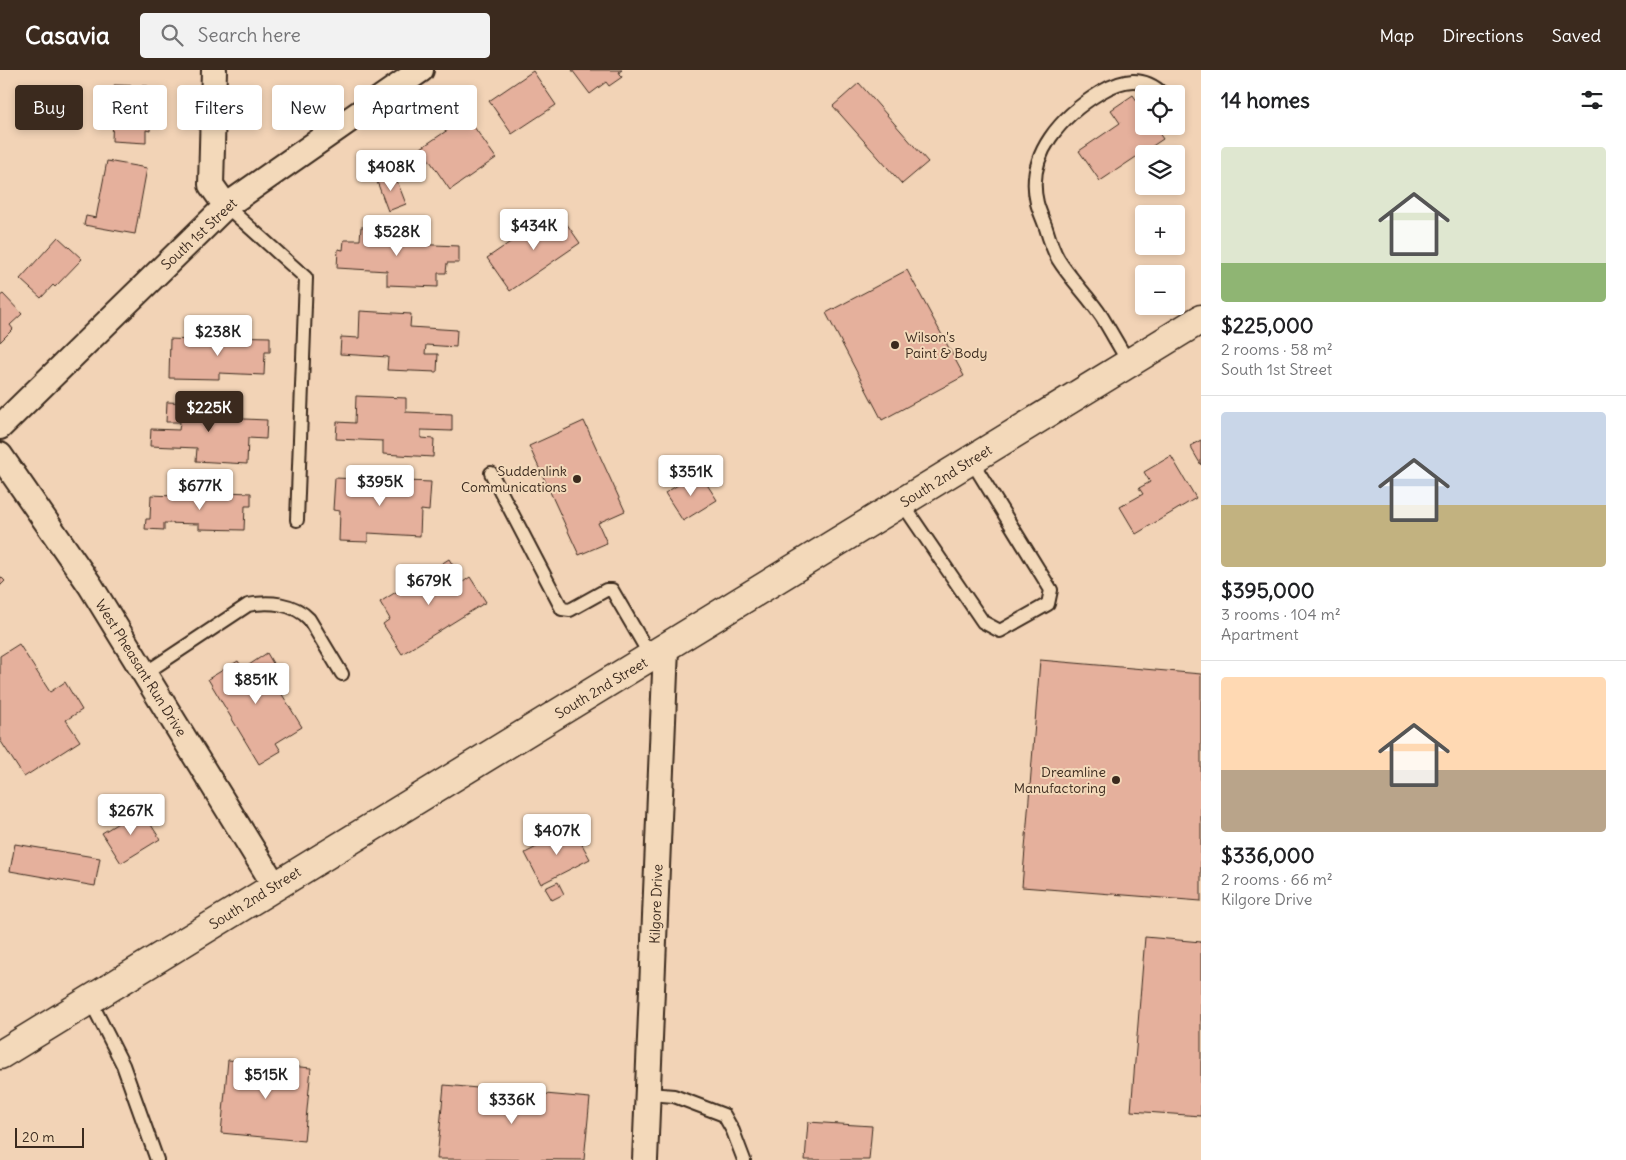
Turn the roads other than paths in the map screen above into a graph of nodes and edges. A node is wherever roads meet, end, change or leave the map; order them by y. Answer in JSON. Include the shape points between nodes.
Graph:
{"nodes":[{"id":1,"x":214,"y":70,"type":"edge"},
{"id":2,"x":421,"y":70,"type":"edge"},
{"id":3,"x":1150,"y":85,"type":"edge"},
{"id":4,"x":226,"y":206,"type":"junction"},
{"id":5,"x":1201,"y":319,"type":"edge"},
{"id":6,"x":1129,"y":363,"type":"junction"},
{"id":7,"x":0,"y":427,"type":"edge"},
{"id":8,"x":0,"y":455,"type":"edge"},
{"id":9,"x":971,"y":460,"type":"junction"},
{"id":10,"x":491,"y":473,"type":"dead end"},
{"id":11,"x":902,"y":503,"type":"junction"},
{"id":12,"x":297,"y":520,"type":"dead end"},
{"id":13,"x":659,"y":652,"type":"junction"},
{"id":14,"x":144,"y":674,"type":"junction"},
{"id":15,"x":342,"y":674,"type":"dead end"},
{"id":16,"x":275,"y":886,"type":"junction"},
{"id":17,"x":90,"y":1000,"type":"junction"},
{"id":18,"x":3,"y":1048,"type":"edge"},
{"id":19,"x":648,"y":1094,"type":"junction"},
{"id":20,"x":158,"y":1160,"type":"edge"},
{"id":21,"x":645,"y":1160,"type":"edge"},
{"id":22,"x":744,"y":1160,"type":"edge"}],
"edges":[{"from":1,"to":4,"type":"street","via":[[211,185]]},
{"from":2,"to":4,"type":"street","name":"South 1st Street"},
{"from":3,"to":6,"type":"lane","via":[[1127,80],[1090,99],[1064,120],[1046,144],[1035,175],[1036,201],[1057,258],[1101,316]]},
{"from":4,"to":7,"type":"street","name":"South 1st Street"},
{"from":4,"to":12,"type":"lane","via":[[306,278]]},
{"from":5,"to":6,"type":"main road","name":"South 2nd Street"},
{"from":6,"to":9,"type":"main road","name":"South 2nd Street"},
{"from":8,"to":14,"type":"street","name":"West Pheasant Run Drive","via":[[90,586]]},
{"from":9,"to":11,"type":"main road","name":"South 2nd Street"},
{"from":9,"to":11,"type":"lane","via":[[1051,590],[1048,604],[1000,631],[983,622]]},
{"from":10,"to":13,"type":"lane","via":[[562,609],[570,610],[606,590],[612,590]]},
{"from":11,"to":13,"type":"main road","name":"South 2nd Street"},
{"from":13,"to":16,"type":"main road","name":"South 2nd Street"},
{"from":13,"to":19,"type":"street","name":"Kilgore Drive"},
{"from":14,"to":15,"type":"lane","via":[[248,605],[260,603],[303,612]]},
{"from":14,"to":16,"type":"street","name":"West Pheasant Run Drive"},
{"from":16,"to":17,"type":"main road","name":"South 2nd Street"},
{"from":17,"to":18,"type":"main road","name":"South 2nd Street"},
{"from":17,"to":20,"type":"lane","via":[[122,1065]]},
{"from":19,"to":21,"type":"street","name":"Kilgore Drive"},
{"from":19,"to":22,"type":"lane","via":[[674,1096],[724,1115]]}]}
